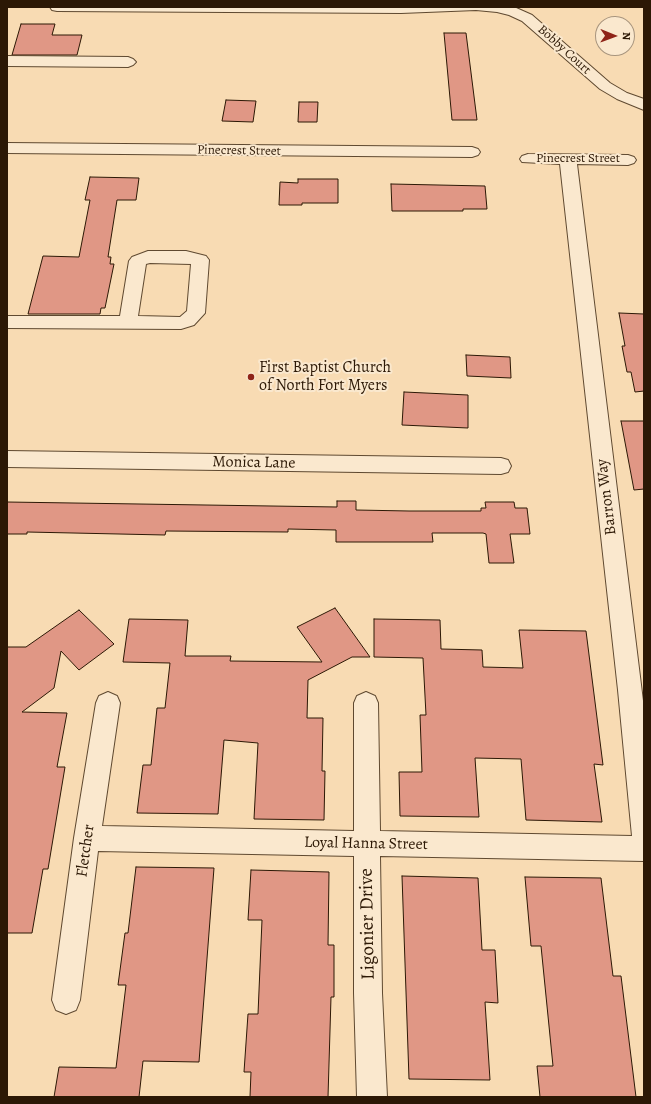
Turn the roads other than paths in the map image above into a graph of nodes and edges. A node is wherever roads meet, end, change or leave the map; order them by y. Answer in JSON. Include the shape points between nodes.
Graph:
{"nodes":[{"id":1,"x":57,"y":7,"type":"edge"},
{"id":2,"x":473,"y":7,"type":"edge"},
{"id":3,"x":178,"y":8,"type":"edge"},
{"id":4,"x":227,"y":8,"type":"edge"},
{"id":5,"x":367,"y":8,"type":"edge"},
{"id":6,"x":7,"y":61,"type":"edge"},
{"id":7,"x":128,"y":62,"type":"dead end"},
{"id":8,"x":644,"y":105,"type":"edge"},
{"id":9,"x":7,"y":148,"type":"edge"},
{"id":10,"x":472,"y":152,"type":"dead end"},
{"id":11,"x":528,"y":159,"type":"dead end"},
{"id":12,"x":568,"y":159,"type":"junction"},
{"id":13,"x":628,"y":160,"type":"dead end"},
{"id":14,"x":7,"y":322,"type":"edge"},
{"id":15,"x":128,"y":322,"type":"junction"},
{"id":16,"x":7,"y":460,"type":"edge"},
{"id":17,"x":501,"y":466,"type":"dead end"},
{"id":18,"x":108,"y":703,"type":"dead end"},
{"id":19,"x":366,"y":703,"type":"dead end"},
{"id":20,"x":644,"y":835,"type":"edge"},
{"id":21,"x":88,"y":838,"type":"junction"},
{"id":22,"x":367,"y":844,"type":"junction"},
{"id":23,"x":644,"y":849,"type":"edge"},
{"id":24,"x":66,"y":1000,"type":"dead end"},
{"id":25,"x":372,"y":1097,"type":"edge"}],
"edges":[{"from":1,"to":3,"type":"street","name":"Bobby Court"},
{"from":2,"to":5,"type":"street","name":"Bobby Court"},
{"from":2,"to":8,"type":"street","name":"Bobby Court","via":[[513,11],[527,18],[605,86]]},
{"from":3,"to":4,"type":"street","name":"Bobby Court"},
{"from":4,"to":5,"type":"street","name":"Bobby Court"},
{"from":6,"to":7,"type":"street"},
{"from":9,"to":10,"type":"street","name":"Pinecrest Street"},
{"from":11,"to":12,"type":"street","name":"Pinecrest Street"},
{"from":12,"to":13,"type":"street","name":"Pinecrest Street"},
{"from":12,"to":20,"type":"street","name":"Barron Way","via":[[630,690]]},
{"from":14,"to":15,"type":"street"},
{"from":15,"to":15,"type":"street","via":[[181,322],[191,318],[196,313],[200,260],[186,257],[148,257],[138,261]]},
{"from":16,"to":17,"type":"street","name":"Monica Lane"},
{"from":18,"to":21,"type":"street","name":"Fletcher"},
{"from":19,"to":22,"type":"street","name":"Ligonier Drive"},
{"from":21,"to":22,"type":"street","name":"Loyal Hanna Street"},
{"from":21,"to":24,"type":"street","name":"Fletcher"},
{"from":22,"to":23,"type":"street","name":"Loyal Hanna Street"},
{"from":22,"to":25,"type":"street","name":"Ligonier Drive"}]}
